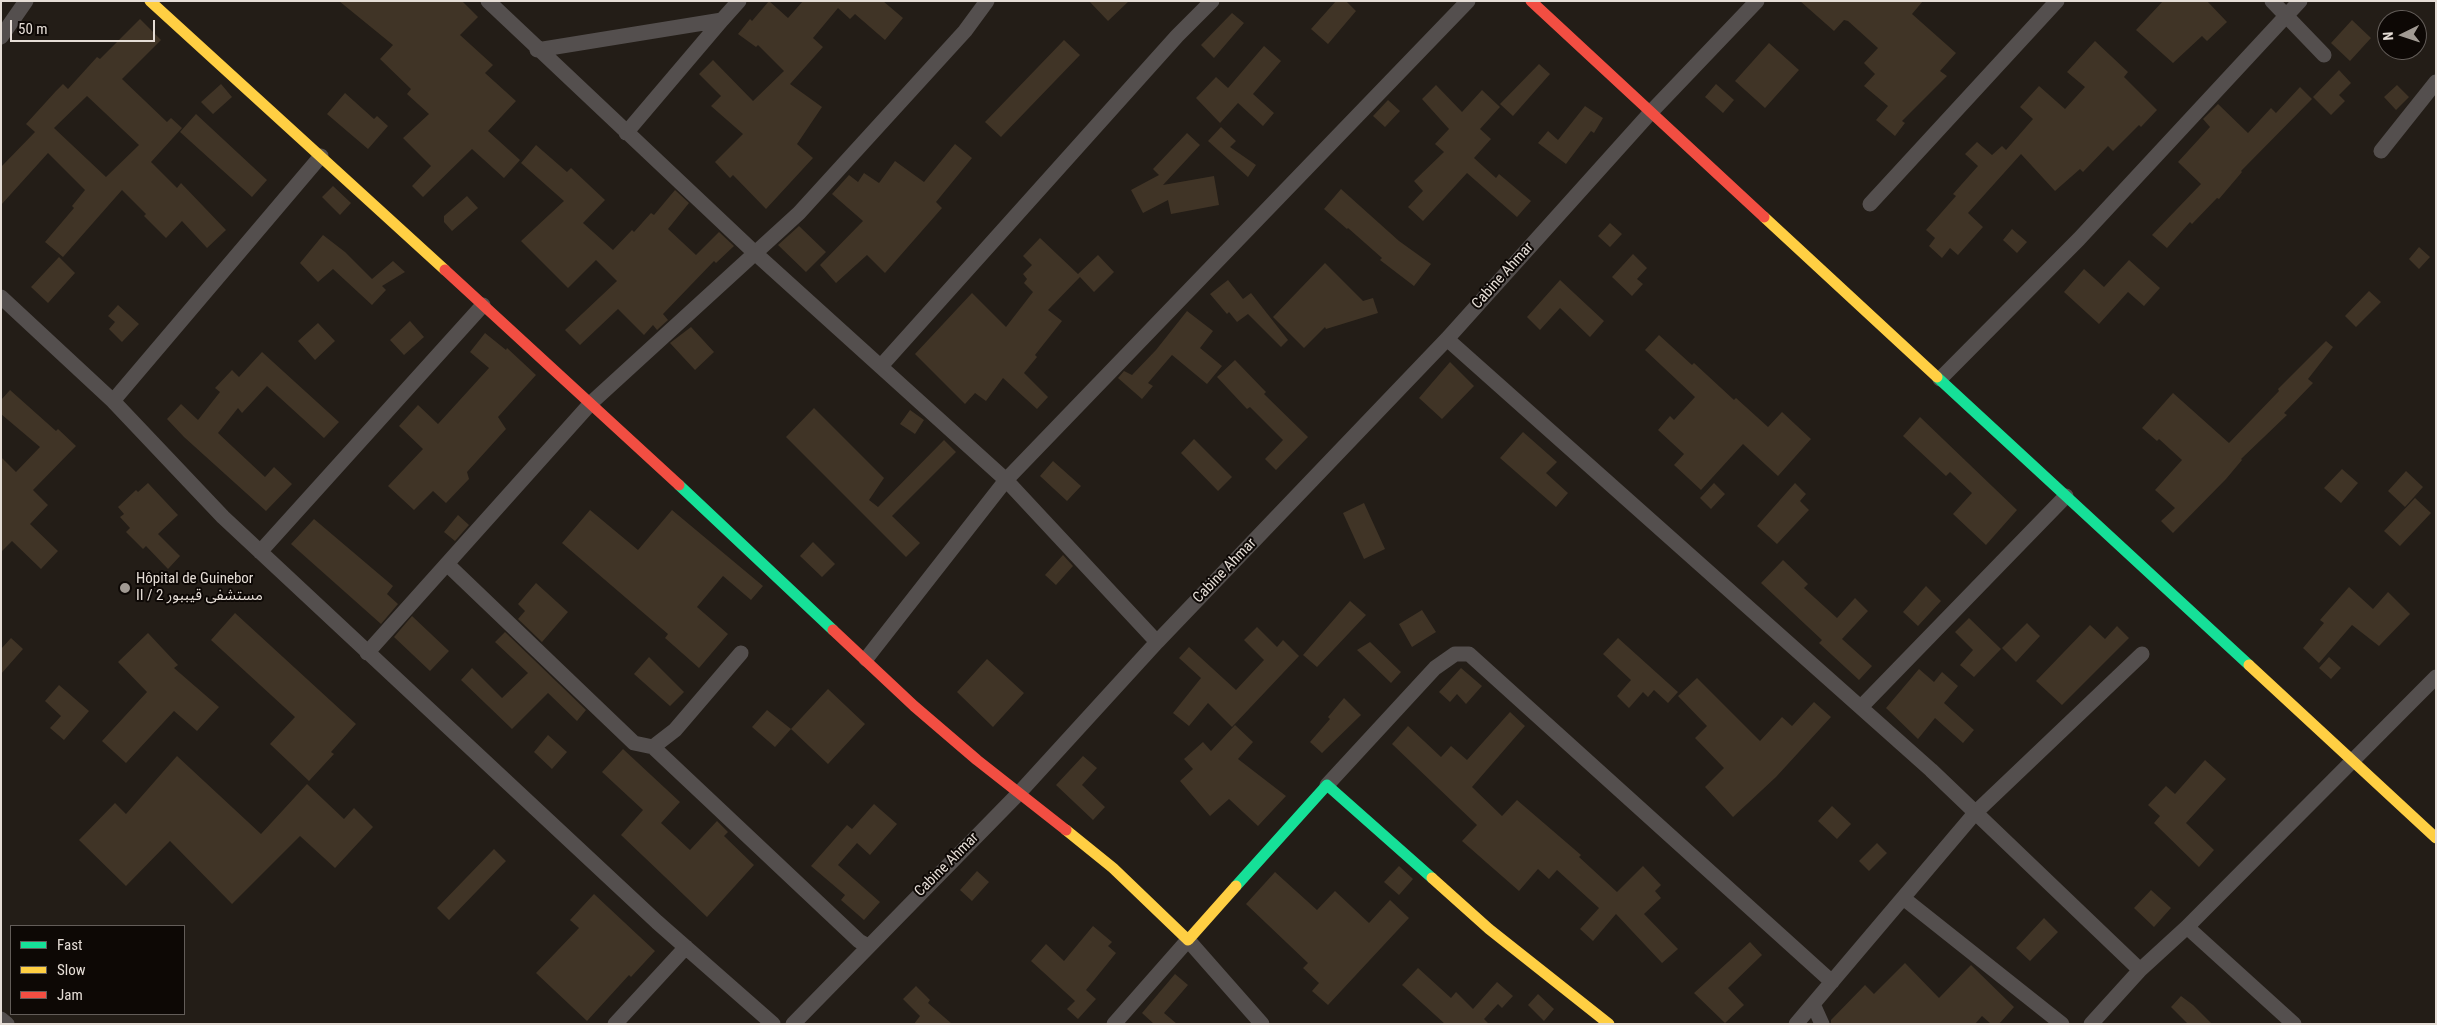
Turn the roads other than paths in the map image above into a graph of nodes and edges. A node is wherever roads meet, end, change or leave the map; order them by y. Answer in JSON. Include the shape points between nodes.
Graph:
{"nodes":[{"id":1,"x":26,"y":1,"type":"edge"},
{"id":2,"x":150,"y":1,"type":"edge"},
{"id":3,"x":488,"y":1,"type":"edge"},
{"id":4,"x":739,"y":1,"type":"edge"},
{"id":5,"x":987,"y":1,"type":"edge"},
{"id":6,"x":1212,"y":1,"type":"edge"},
{"id":7,"x":1468,"y":1,"type":"edge"},
{"id":8,"x":1531,"y":1,"type":"edge"},
{"id":9,"x":1757,"y":1,"type":"edge"},
{"id":10,"x":2057,"y":1,"type":"edge"},
{"id":11,"x":2272,"y":1,"type":"edge"},
{"id":12,"x":2300,"y":1,"type":"edge"},
{"id":13,"x":2286,"y":16,"type":"junction"},
{"id":14,"x":722,"y":20,"type":"junction"},
{"id":15,"x":1,"y":37,"type":"edge"},
{"id":16,"x":537,"y":50,"type":"junction"},
{"id":17,"x":2324,"y":56,"type":"dead end"},
{"id":18,"x":2436,"y":82,"type":"edge"},
{"id":19,"x":1651,"y":112,"type":"junction"},
{"id":20,"x":626,"y":133,"type":"junction"},
{"id":21,"x":2381,"y":151,"type":"dead end"},
{"id":22,"x":321,"y":156,"type":"junction"},
{"id":23,"x":1870,"y":204,"type":"dead end"},
{"id":24,"x":755,"y":253,"type":"junction"},
{"id":25,"x":1,"y":297,"type":"edge"},
{"id":26,"x":483,"y":305,"type":"junction"},
{"id":27,"x":1447,"y":339,"type":"junction"},
{"id":28,"x":881,"y":366,"type":"junction"},
{"id":29,"x":1940,"y":379,"type":"junction"},
{"id":30,"x":112,"y":401,"type":"junction"},
{"id":31,"x":591,"y":403,"type":"junction"},
{"id":32,"x":1006,"y":480,"type":"junction"},
{"id":33,"x":2066,"y":496,"type":"junction"},
{"id":34,"x":260,"y":552,"type":"junction"},
{"id":35,"x":447,"y":564,"type":"junction"},
{"id":36,"x":1157,"y":642,"type":"junction"},
{"id":37,"x":367,"y":653,"type":"junction"},
{"id":38,"x":741,"y":653,"type":"dead end"},
{"id":39,"x":2142,"y":654,"type":"dead end"},
{"id":40,"x":866,"y":659,"type":"junction"},
{"id":41,"x":2436,"y":678,"type":"edge"},
{"id":42,"x":1861,"y":708,"type":"junction"},
{"id":43,"x":653,"y":747,"type":"junction"},
{"id":44,"x":2352,"y":761,"type":"junction"},
{"id":45,"x":1327,"y":785,"type":"junction"},
{"id":46,"x":1020,"y":792,"type":"junction"},
{"id":47,"x":1975,"y":813,"type":"junction"},
{"id":48,"x":2436,"y":838,"type":"edge"},
{"id":49,"x":1907,"y":901,"type":"dead end"},
{"id":50,"x":2187,"y":927,"type":"junction"},
{"id":51,"x":1188,"y":940,"type":"junction"},
{"id":52,"x":868,"y":946,"type":"junction"},
{"id":53,"x":686,"y":947,"type":"junction"},
{"id":54,"x":2140,"y":970,"type":"junction"},
{"id":55,"x":1832,"y":982,"type":"junction"},
{"id":56,"x":1813,"y":1004,"type":"junction"},
{"id":57,"x":1,"y":1019,"type":"edge"},
{"id":58,"x":6,"y":1024,"type":"edge"},
{"id":59,"x":615,"y":1024,"type":"edge"},
{"id":60,"x":773,"y":1024,"type":"edge"},
{"id":61,"x":793,"y":1024,"type":"edge"},
{"id":62,"x":1114,"y":1024,"type":"edge"},
{"id":63,"x":1262,"y":1024,"type":"edge"},
{"id":64,"x":1609,"y":1024,"type":"edge"},
{"id":65,"x":1796,"y":1024,"type":"edge"},
{"id":66,"x":1822,"y":1024,"type":"edge"},
{"id":67,"x":2062,"y":1024,"type":"edge"},
{"id":68,"x":2091,"y":1024,"type":"edge"},
{"id":69,"x":2294,"y":1024,"type":"edge"}],
"edges":[{"from":1,"to":15,"type":"street"},
{"from":2,"to":22,"type":"street"},
{"from":3,"to":16,"type":"street"},
{"from":4,"to":14,"type":"street"},
{"from":5,"to":24,"type":"street","via":[[965,31],[799,213]]},
{"from":6,"to":28,"type":"street"},
{"from":7,"to":32,"type":"street"},
{"from":8,"to":19,"type":"street"},
{"from":9,"to":19,"type":"street","name":"Cabine Ahmar"},
{"from":10,"to":23,"type":"street"},
{"from":11,"to":13,"type":"street"},
{"from":12,"to":13,"type":"street"},
{"from":13,"to":17,"type":"street"},
{"from":13,"to":29,"type":"street","via":[[2080,239]]},
{"from":14,"to":16,"type":"street"},
{"from":14,"to":20,"type":"street"},
{"from":16,"to":20,"type":"street"},
{"from":18,"to":21,"type":"street"},
{"from":19,"to":27,"type":"street","name":"Cabine Ahmar"},
{"from":19,"to":29,"type":"street"},
{"from":20,"to":24,"type":"street"},
{"from":22,"to":26,"type":"street"},
{"from":22,"to":30,"type":"street"},
{"from":24,"to":28,"type":"street"},
{"from":24,"to":31,"type":"street"},
{"from":25,"to":30,"type":"street"},
{"from":26,"to":31,"type":"street"},
{"from":26,"to":34,"type":"street"},
{"from":27,"to":36,"type":"street","name":"Cabine Ahmar"},
{"from":27,"to":42,"type":"street"},
{"from":28,"to":32,"type":"street"},
{"from":29,"to":33,"type":"street"},
{"from":30,"to":34,"type":"street"},
{"from":31,"to":35,"type":"street"},
{"from":31,"to":40,"type":"street"},
{"from":32,"to":36,"type":"street"},
{"from":32,"to":40,"type":"street"},
{"from":33,"to":42,"type":"street"},
{"from":33,"to":44,"type":"street"},
{"from":34,"to":37,"type":"street"},
{"from":35,"to":37,"type":"street"},
{"from":35,"to":43,"type":"street","via":[[634,743]]},
{"from":36,"to":46,"type":"street","name":"Cabine Ahmar"},
{"from":37,"to":53,"type":"street"},
{"from":38,"to":43,"type":"street","via":[[675,730]]},
{"from":39,"to":47,"type":"street"},
{"from":40,"to":46,"type":"street","via":[[939,728]]},
{"from":41,"to":44,"type":"street"},
{"from":42,"to":47,"type":"street"},
{"from":43,"to":52,"type":"street"},
{"from":44,"to":48,"type":"street"},
{"from":44,"to":50,"type":"street"},
{"from":45,"to":51,"type":"street"},
{"from":45,"to":55,"type":"street","via":[[1435,668],[1455,654],[1469,654]]},
{"from":45,"to":64,"type":"street","via":[[1489,929]]},
{"from":46,"to":51,"type":"street","via":[[1113,868]]},
{"from":46,"to":52,"type":"street","name":"Cabine Ahmar"},
{"from":47,"to":54,"type":"street"},
{"from":47,"to":55,"type":"street"},
{"from":49,"to":67,"type":"street"},
{"from":50,"to":54,"type":"street"},
{"from":50,"to":69,"type":"street"},
{"from":51,"to":62,"type":"street"},
{"from":51,"to":63,"type":"street"},
{"from":52,"to":61,"type":"street","name":"Cabine Ahmar"},
{"from":53,"to":59,"type":"street"},
{"from":53,"to":60,"type":"street"},
{"from":54,"to":68,"type":"street"},
{"from":55,"to":56,"type":"street"},
{"from":56,"to":65,"type":"street"},
{"from":56,"to":66,"type":"street"},
{"from":57,"to":58,"type":"street"}]}
